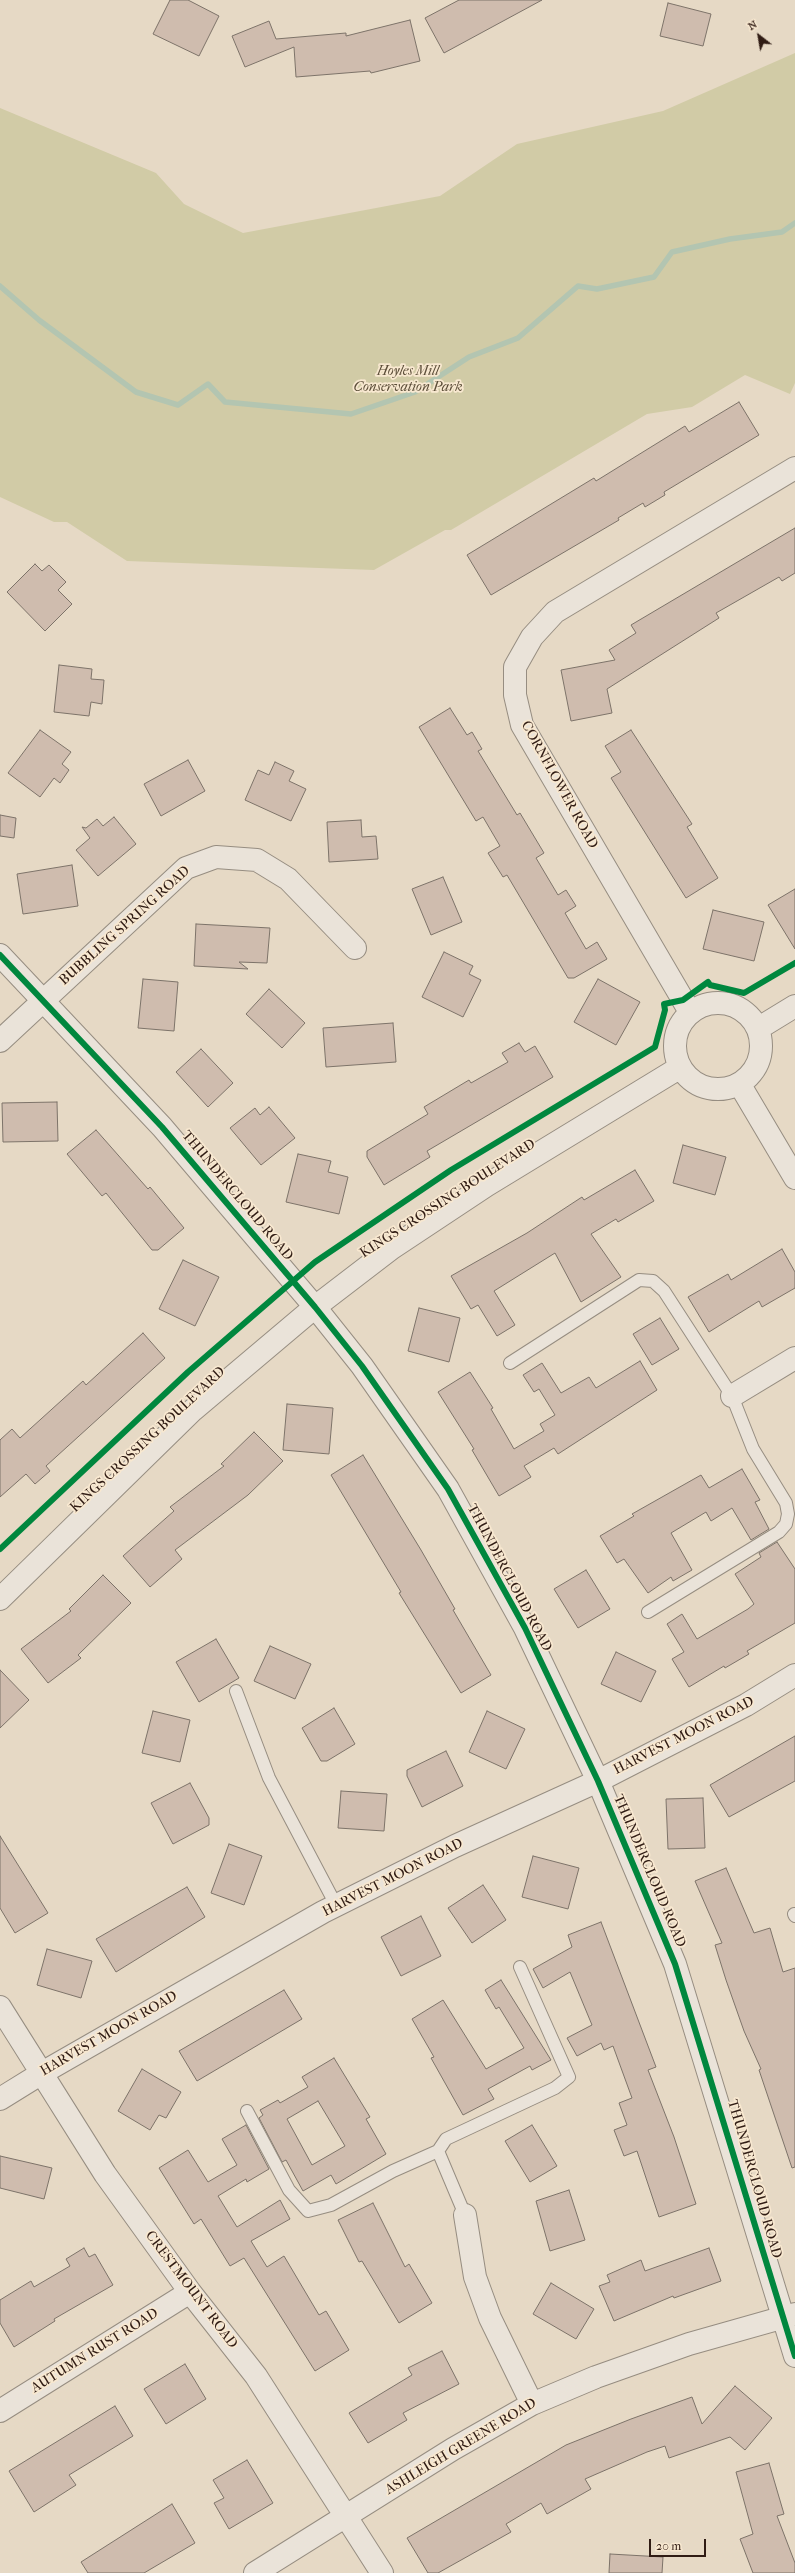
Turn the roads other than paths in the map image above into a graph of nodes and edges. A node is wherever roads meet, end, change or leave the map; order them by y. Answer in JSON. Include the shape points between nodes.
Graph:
{"nodes":[{"id":1,"x":795,"y":468,"type":"edge"},
{"id":2,"x":355,"y":948,"type":"dead end"},
{"id":3,"x":0,"y":955,"type":"edge"},
{"id":4,"x":43,"y":1000,"type":"junction"},
{"id":5,"x":795,"y":1006,"type":"edge"},
{"id":6,"x":690,"y":1012,"type":"junction"},
{"id":7,"x":759,"y":1028,"type":"junction"},
{"id":8,"x":0,"y":1041,"type":"edge"},
{"id":9,"x":678,"y":1068,"type":"junction"},
{"id":10,"x":740,"y":1085,"type":"junction"},
{"id":11,"x":795,"y":1178,"type":"edge"},
{"id":12,"x":315,"y":1307,"type":"junction"},
{"id":13,"x":795,"y":1358,"type":"edge"},
{"id":14,"x":510,"y":1363,"type":"dead end"},
{"id":15,"x":732,"y":1396,"type":"junction"},
{"id":16,"x":0,"y":1599,"type":"edge"},
{"id":17,"x":648,"y":1612,"type":"dead end"},
{"id":18,"x":795,"y":1675,"type":"edge"},
{"id":19,"x":236,"y":1691,"type":"dead end"},
{"id":20,"x":598,"y":1781,"type":"junction"},
{"id":21,"x":336,"y":1906,"type":"junction"},
{"id":22,"x":520,"y":1967,"type":"dead end"},
{"id":23,"x":0,"y":2007,"type":"edge"},
{"id":24,"x":42,"y":2073,"type":"junction"},
{"id":25,"x":0,"y":2099,"type":"edge"},
{"id":26,"x":247,"y":2111,"type":"dead end"},
{"id":27,"x":438,"y":2151,"type":"junction"},
{"id":28,"x":465,"y":2215,"type":"joint"},
{"id":29,"x":190,"y":2292,"type":"junction"},
{"id":30,"x":788,"y":2316,"type":"edge"},
{"id":31,"x":795,"y":2356,"type":"edge"},
{"id":32,"x":532,"y":2404,"type":"junction"},
{"id":33,"x":0,"y":2411,"type":"edge"},
{"id":34,"x":347,"y":2517,"type":"junction"},
{"id":35,"x":255,"y":2573,"type":"edge"},
{"id":36,"x":382,"y":2573,"type":"edge"}],
"edges":[{"from":1,"to":6,"type":"street","name":"CORNFLOWER ROAD","via":[[555,612],[532,637],[515,667],[516,694],[522,725]]},
{"from":2,"to":4,"type":"street","name":"BUBBLING SPRING ROAD","via":[[288,878],[257,860],[216,857],[186,868]]},
{"from":3,"to":4,"type":"street","name":"THUNDERCLOUD ROAD"},
{"from":4,"to":8,"type":"street","name":"BUBBLING SPRING ROAD"},
{"from":4,"to":12,"type":"street","name":"THUNDERCLOUD ROAD","via":[[162,1127]]},
{"from":5,"to":7,"type":"street"},
{"from":6,"to":7,"type":"street","via":[[708,1003],[728,1003],[746,1012]]},
{"from":6,"to":9,"type":"street","via":[[674,1038]]},
{"from":7,"to":10,"type":"street","via":[[760,1060]]},
{"from":9,"to":10,"type":"street","via":[[695,1085],[718,1092]]},
{"from":9,"to":12,"type":"street","name":"KINGS CROSSING BOULEVARD","via":[[487,1185],[392,1248]]},
{"from":10,"to":11,"type":"street"},
{"from":12,"to":16,"type":"street","name":"KINGS CROSSING BOULEVARD","via":[[193,1410]]},
{"from":12,"to":20,"type":"street","name":"THUNDERCLOUD ROAD","via":[[362,1366],[448,1489],[525,1628]]},
{"from":13,"to":15,"type":"street"},
{"from":14,"to":15,"type":"lane","via":[[639,1280],[653,1281],[664,1291]]},
{"from":15,"to":17,"type":"lane","via":[[753,1449],[786,1503],[786,1524],[779,1532]]},
{"from":18,"to":20,"type":"street","name":"HARVEST MOON ROAD","via":[[746,1705]]},
{"from":19,"to":21,"type":"lane","via":[[269,1778]]},
{"from":20,"to":21,"type":"street","name":"HARVEST MOON ROAD","via":[[455,1846]]},
{"from":20,"to":30,"type":"street","name":"THUNDERCLOUD ROAD","via":[[675,1964]]},
{"from":21,"to":24,"type":"street","name":"HARVEST MOON ROAD"},
{"from":22,"to":27,"type":"lane","via":[[569,2077],[555,2088],[446,2139]]},
{"from":23,"to":24,"type":"street","name":"CRESTMOUNT ROAD"},
{"from":24,"to":25,"type":"street","name":"HARVEST MOON ROAD"},
{"from":24,"to":29,"type":"street","name":"CRESTMOUNT ROAD","via":[[105,2174]]},
{"from":26,"to":27,"type":"lane","via":[[289,2190],[308,2211],[332,2205],[393,2171]]},
{"from":27,"to":28,"type":"lane"},
{"from":28,"to":32,"type":"street","via":[[475,2277],[482,2298]]},
{"from":29,"to":33,"type":"street","name":"AUTUMN RUST ROAD"},
{"from":29,"to":34,"type":"street","name":"CRESTMOUNT ROAD","via":[[256,2376]]},
{"from":30,"to":31,"type":"street","name":"THUNDERCLOUD ROAD"},
{"from":30,"to":32,"type":"street","name":"ASHLEIGH GREENE ROAD","via":[[689,2344],[596,2377]]},
{"from":32,"to":34,"type":"street","name":"ASHLEIGH GREENE ROAD","via":[[453,2449]]},
{"from":34,"to":35,"type":"street","name":"ASHLEIGH GREENE ROAD"},
{"from":34,"to":36,"type":"street","name":"CRESTMOUNT ROAD"}]}
